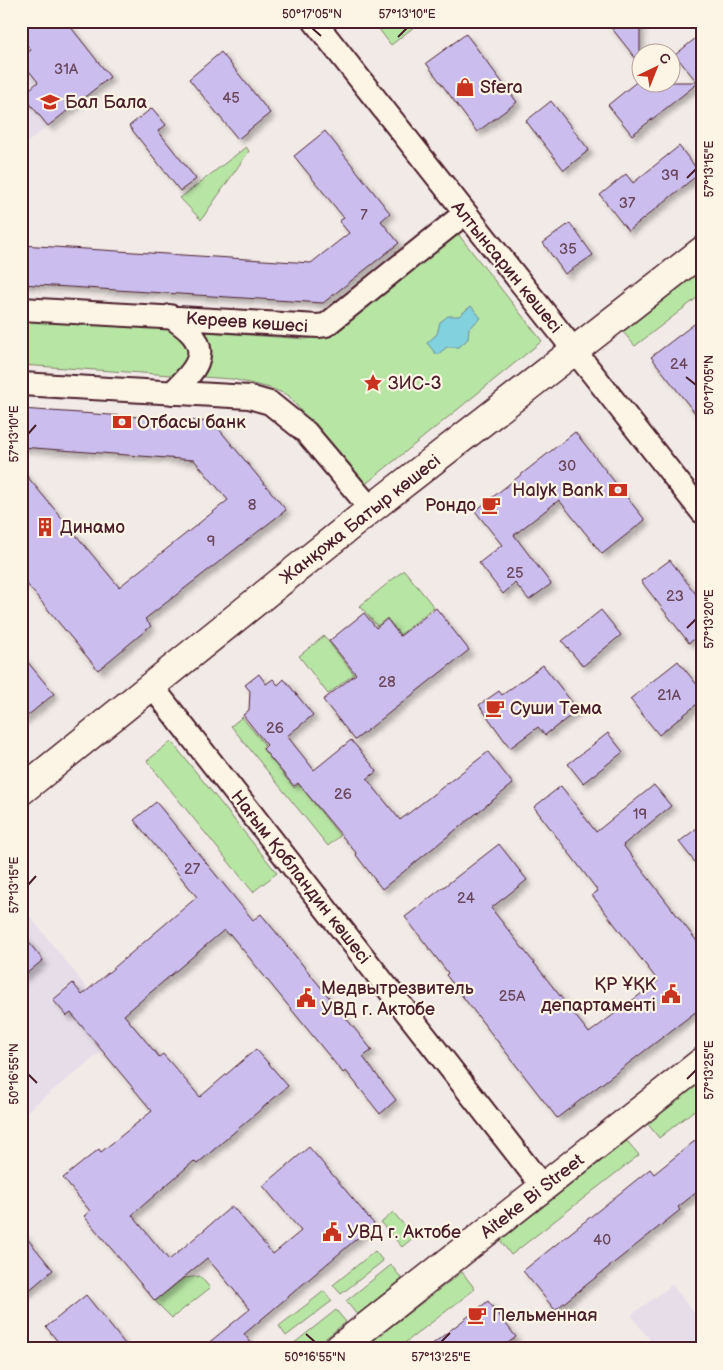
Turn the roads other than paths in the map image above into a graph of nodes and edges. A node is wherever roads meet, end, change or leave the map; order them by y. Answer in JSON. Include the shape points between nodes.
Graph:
{"nodes":[{"id":1,"x":314,"y":21,"type":"edge"},
{"id":2,"x":464,"y":214,"type":"junction"},
{"id":3,"x":702,"y":251,"type":"edge"},
{"id":4,"x":21,"y":309,"type":"edge"},
{"id":5,"x":170,"y":316,"type":"junction"},
{"id":6,"x":575,"y":351,"type":"junction"},
{"id":7,"x":21,"y":384,"type":"edge"},
{"id":8,"x":172,"y":393,"type":"junction"},
{"id":9,"x":371,"y":509,"type":"junction"},
{"id":10,"x":702,"y":512,"type":"edge"},
{"id":11,"x":151,"y":685,"type":"junction"},
{"id":12,"x":21,"y":791,"type":"edge"},
{"id":13,"x":702,"y":1062,"type":"edge"},
{"id":14,"x":543,"y":1187,"type":"junction"},
{"id":15,"x":338,"y":1349,"type":"edge"}],
"edges":[{"from":1,"to":2,"type":"street","name":"Алтынсарин көшесі"},
{"from":2,"to":5,"type":"street","name":"Кереев көшесі","via":[[326,325]]},
{"from":2,"to":6,"type":"street","name":"Алтынсарин көшесі"},
{"from":3,"to":6,"type":"street","name":"Жанқожа Батыр көшесі"},
{"from":4,"to":5,"type":"street","name":"Кереев көшесі"},
{"from":5,"to":8,"type":"street","via":[[189,331],[200,354],[196,367]]},
{"from":6,"to":9,"type":"street","name":"Жанқожа Батыр көшесі"},
{"from":6,"to":10,"type":"street","name":"Алтынсарин көшесі"},
{"from":7,"to":8,"type":"street"},
{"from":8,"to":9,"type":"street","via":[[249,396],[270,403],[306,432]]},
{"from":9,"to":11,"type":"street","name":"Жанқожа Батыр көшесі"},
{"from":11,"to":12,"type":"street","name":"Жанқожа Батыр көшесі"},
{"from":11,"to":14,"type":"street","name":"Нағым Қобландин көшесі"},
{"from":13,"to":14,"type":"street","name":"Aiteke Bi Street"},
{"from":14,"to":15,"type":"street","name":"Aiteke Bi Street"}]}
